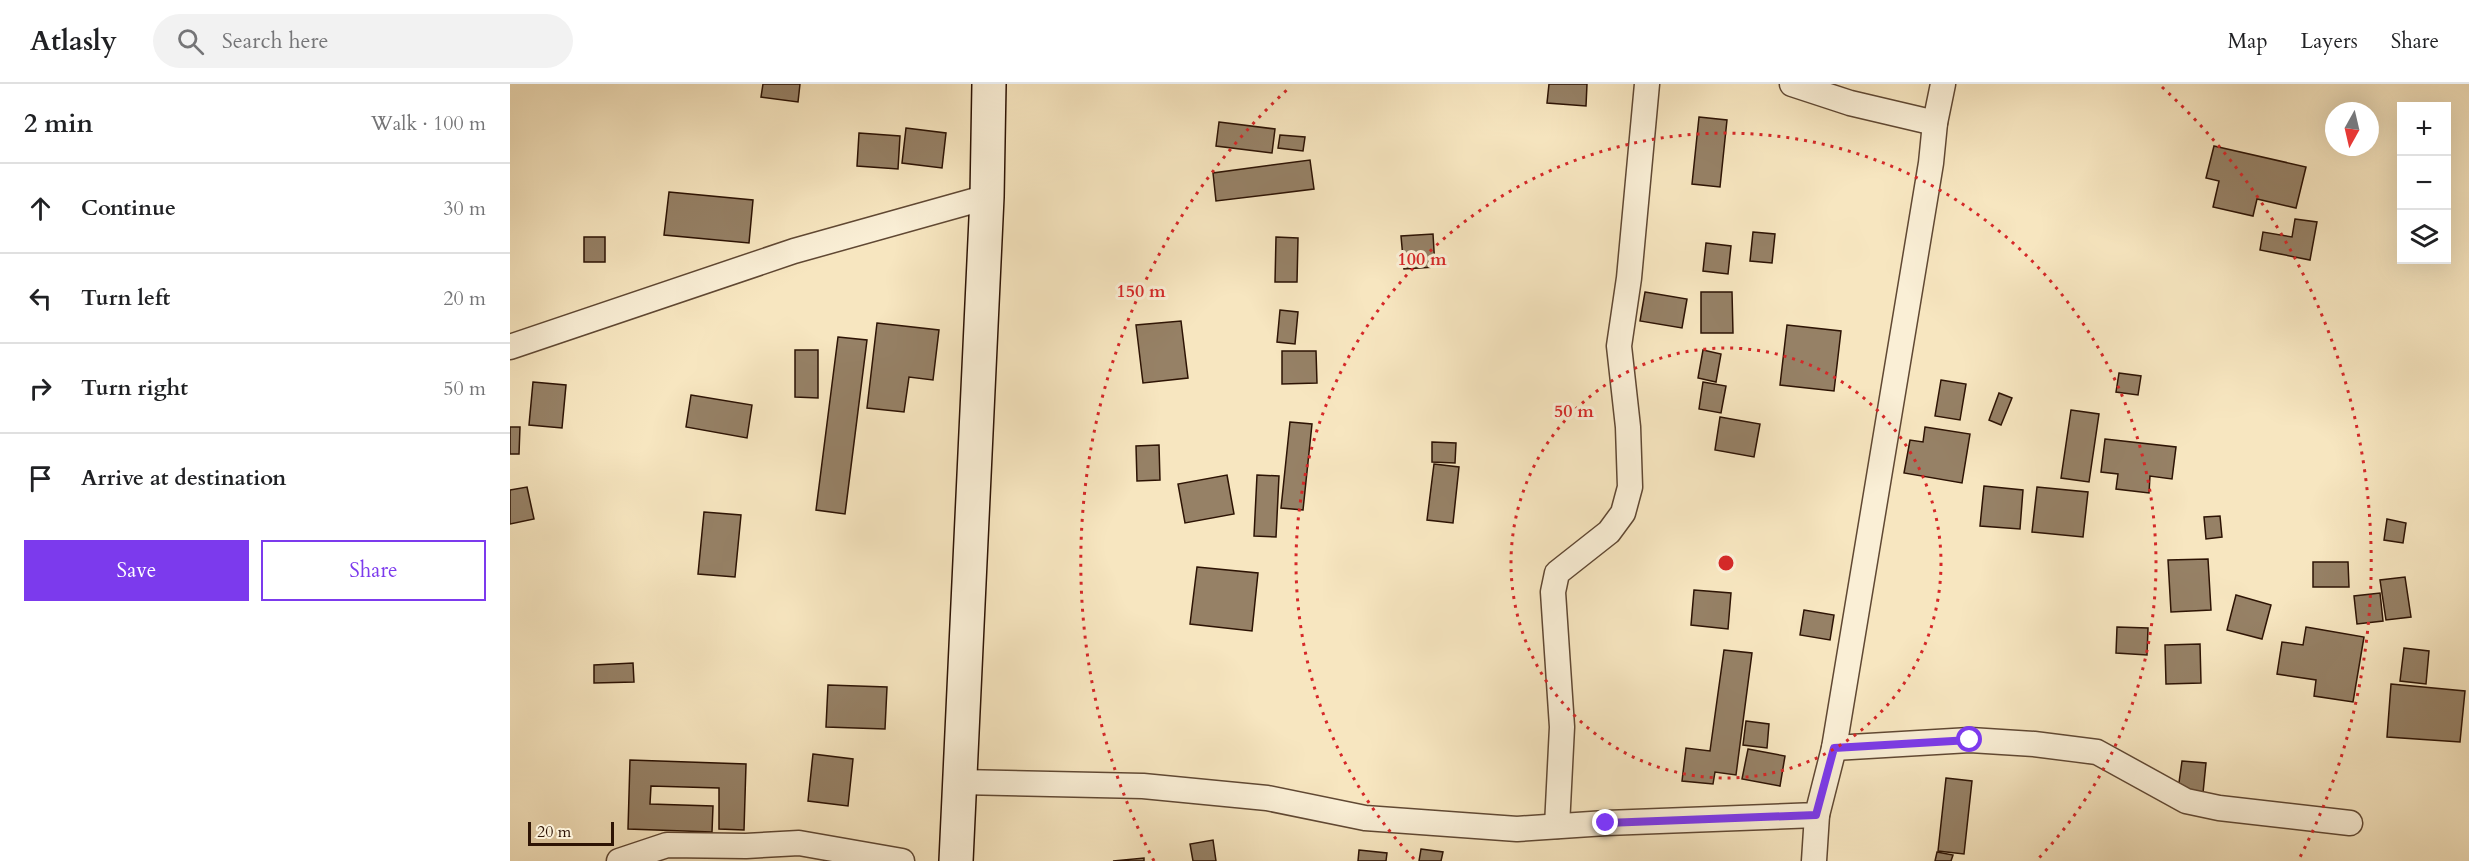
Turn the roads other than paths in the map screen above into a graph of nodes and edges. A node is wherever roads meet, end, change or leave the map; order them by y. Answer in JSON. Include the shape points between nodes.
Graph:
{"nodes":[{"id":1,"x":989,"y":84,"type":"edge"},
{"id":2,"x":1647,"y":84,"type":"edge"},
{"id":3,"x":1792,"y":84,"type":"edge"},
{"id":4,"x":1943,"y":84,"type":"edge"},
{"id":5,"x":1935,"y":123,"type":"junction"},
{"id":6,"x":987,"y":197,"type":"junction"},
{"id":7,"x":510,"y":347,"type":"edge"},
{"id":8,"x":1834,"y":748,"type":"junction"},
{"id":9,"x":960,"y":782,"type":"junction"},
{"id":10,"x":1816,"y":815,"type":"junction"},
{"id":11,"x":2350,"y":823,"type":"dead end"},
{"id":12,"x":1557,"y":826,"type":"junction"},
{"id":13,"x":619,"y":861,"type":"edge"},
{"id":14,"x":902,"y":861,"type":"edge"},
{"id":15,"x":956,"y":861,"type":"edge"},
{"id":16,"x":1814,"y":861,"type":"edge"}],
"edges":[{"from":1,"to":6,"type":"main road"},
{"from":2,"to":12,"type":"street","via":[[1629,278],[1618,346],[1628,427],[1630,488],[1623,513],[1609,532],[1557,573],[1553,592],[1562,727]]},
{"from":3,"to":5,"type":"street"},
{"from":4,"to":5,"type":"street"},
{"from":5,"to":8,"type":"street"},
{"from":6,"to":7,"type":"street","via":[[794,251]]},
{"from":6,"to":9,"type":"main road"},
{"from":8,"to":10,"type":"street"},
{"from":8,"to":11,"type":"street","via":[[1970,740],[2097,752],[2186,801]]},
{"from":9,"to":12,"type":"street","via":[[1143,786],[1267,798],[1365,818],[1517,829]]},
{"from":9,"to":15,"type":"main road"},
{"from":10,"to":12,"type":"street"},
{"from":10,"to":16,"type":"street"},
{"from":13,"to":14,"type":"street","via":[[667,845],[799,843]]}]}
